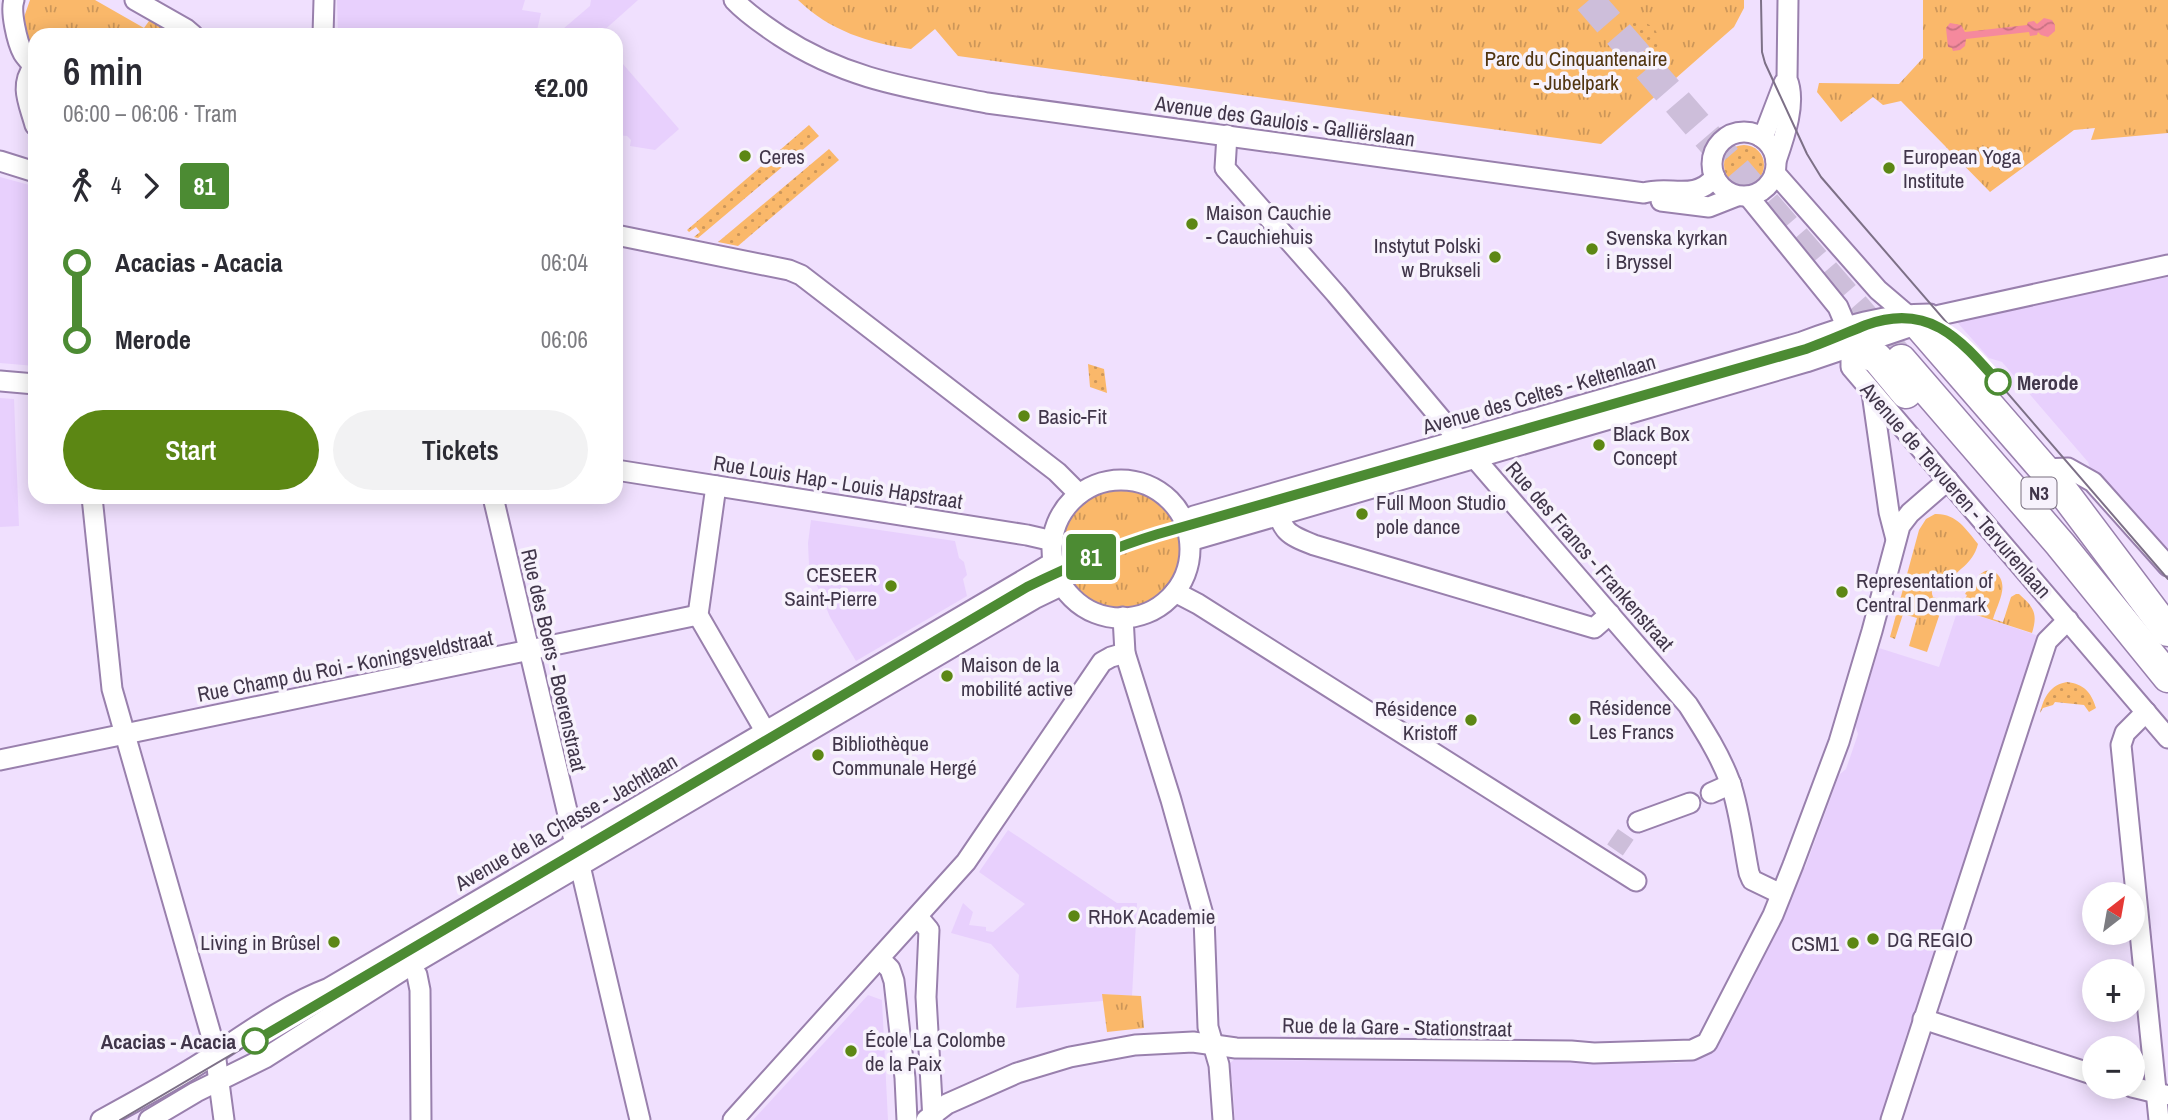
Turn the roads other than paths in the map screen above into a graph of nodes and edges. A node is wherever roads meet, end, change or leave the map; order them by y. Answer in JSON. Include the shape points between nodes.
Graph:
{"nodes":[{"id":1,"x":13,"y":0,"type":"edge"},
{"id":2,"x":135,"y":0,"type":"edge"},
{"id":3,"x":324,"y":0,"type":"edge"},
{"id":4,"x":734,"y":0,"type":"edge"},
{"id":5,"x":1788,"y":0,"type":"edge"},
{"id":6,"x":184,"y":28,"type":"edge"},
{"id":7,"x":323,"y":28,"type":"edge"},
{"id":8,"x":28,"y":59,"type":"edge"},
{"id":9,"x":28,"y":74,"type":"edge"},
{"id":10,"x":1787,"y":79,"type":"junction"},
{"id":11,"x":28,"y":98,"type":"edge"},
{"id":12,"x":1227,"y":135,"type":"junction"},
{"id":13,"x":1760,"y":137,"type":"junction"},
{"id":14,"x":0,"y":161,"type":"edge"},
{"id":15,"x":1776,"y":167,"type":"junction"},
{"id":16,"x":28,"y":170,"type":"edge"},
{"id":17,"x":1715,"y":177,"type":"junction"},
{"id":18,"x":1644,"y":193,"type":"junction"},
{"id":19,"x":1742,"y":196,"type":"junction"},
{"id":20,"x":623,"y":236,"type":"edge"},
{"id":21,"x":2168,"y":265,"type":"edge"},
{"id":22,"x":1919,"y":330,"type":"junction"},
{"id":23,"x":1850,"y":347,"type":"junction"},
{"id":24,"x":0,"y":381,"type":"edge"},
{"id":25,"x":28,"y":383,"type":"edge"},
{"id":26,"x":1871,"y":392,"type":"junction"},
{"id":27,"x":1460,"y":440,"type":"junction"},
{"id":28,"x":1476,"y":458,"type":"junction"},
{"id":29,"x":2043,"y":469,"type":"junction"},
{"id":30,"x":623,"y":471,"type":"edge"},
{"id":31,"x":1948,"y":480,"type":"junction"},
{"id":32,"x":716,"y":486,"type":"junction"},
{"id":33,"x":1079,"y":494,"type":"junction"},
{"id":34,"x":1273,"y":495,"type":"junction"},
{"id":35,"x":93,"y":504,"type":"edge"},
{"id":36,"x":495,"y":504,"type":"edge"},
{"id":37,"x":1279,"y":515,"type":"junction"},
{"id":38,"x":1184,"y":522,"type":"junction"},
{"id":39,"x":1896,"y":540,"type":"junction"},
{"id":40,"x":1053,"y":541,"type":"junction"},
{"id":41,"x":1190,"y":541,"type":"junction"},
{"id":42,"x":1054,"y":562,"type":"junction"},
{"id":43,"x":2168,"y":566,"type":"edge"},
{"id":44,"x":1063,"y":585,"type":"junction"},
{"id":45,"x":1175,"y":592,"type":"junction"},
{"id":46,"x":1610,"y":614,"type":"junction"},
{"id":47,"x":698,"y":615,"type":"junction"},
{"id":48,"x":1124,"y":617,"type":"junction"},
{"id":49,"x":2068,"y":620,"type":"junction"},
{"id":50,"x":2168,"y":632,"type":"edge"},
{"id":51,"x":2132,"y":635,"type":"junction"},
{"id":52,"x":530,"y":652,"type":"junction"},
{"id":53,"x":1125,"y":653,"type":"junction"},
{"id":54,"x":2168,"y":677,"type":"edge"},
{"id":55,"x":2146,"y":712,"type":"junction"},
{"id":56,"x":765,"y":731,"type":"junction"},
{"id":57,"x":124,"y":734,"type":"junction"},
{"id":58,"x":2168,"y":738,"type":"edge"},
{"id":59,"x":777,"y":750,"type":"junction"},
{"id":60,"x":0,"y":760,"type":"edge"},
{"id":61,"x":1731,"y":785,"type":"junction"},
{"id":62,"x":1711,"y":793,"type":"dead end"},
{"id":63,"x":1690,"y":803,"type":"dead end"},
{"id":64,"x":1638,"y":822,"type":"tunnel mouth"},
{"id":65,"x":574,"y":844,"type":"junction"},
{"id":66,"x":579,"y":867,"type":"junction"},
{"id":67,"x":1636,"y":881,"type":"dead end"},
{"id":68,"x":1781,"y":894,"type":"junction"},
{"id":69,"x":918,"y":917,"type":"junction"},
{"id":70,"x":399,"y":946,"type":"junction"},
{"id":71,"x":880,"y":959,"type":"junction"},
{"id":72,"x":411,"y":965,"type":"junction"},
{"id":73,"x":1923,"y":1019,"type":"junction"},
{"id":74,"x":1214,"y":1045,"type":"junction"},
{"id":75,"x":215,"y":1054,"type":"junction"},
{"id":76,"x":2082,"y":1072,"type":"edge"},
{"id":77,"x":219,"y":1081,"type":"junction"},
{"id":78,"x":2162,"y":1094,"type":"edge"},
{"id":79,"x":930,"y":1118,"type":"edge"},
{"id":80,"x":101,"y":1120,"type":"edge"},
{"id":81,"x":149,"y":1120,"type":"edge"},
{"id":82,"x":224,"y":1120,"type":"edge"},
{"id":83,"x":421,"y":1120,"type":"edge"},
{"id":84,"x":640,"y":1120,"type":"edge"},
{"id":85,"x":733,"y":1120,"type":"edge"},
{"id":86,"x":907,"y":1120,"type":"edge"},
{"id":87,"x":1223,"y":1120,"type":"edge"},
{"id":88,"x":1891,"y":1120,"type":"edge"},
{"id":89,"x":2159,"y":1120,"type":"edge"}],
"edges":[{"from":1,"to":8,"type":"street","via":[[18,40]]},
{"from":2,"to":6,"type":"street"},
{"from":3,"to":7,"type":"street"},
{"from":4,"to":12,"type":"street","name":"Avenue des Gaulois - Galliërslaan","via":[[758,22],[820,60],[853,74],[988,103]]},
{"from":5,"to":10,"type":"street"},
{"from":9,"to":11,"type":"street"},
{"from":10,"to":13,"type":"street"},
{"from":10,"to":15,"type":"street","via":[[1791,89],[1786,129]]},
{"from":12,"to":18,"type":"street","name":"Avenue des Gaulois - Galliërslaan"},
{"from":12,"to":27,"type":"street","name":"Rue des Francs - Frankenstraat","via":[[1225,168]]},
{"from":13,"to":15,"type":"street","via":[[1768,143]]},
{"from":13,"to":17,"type":"street","via":[[1741,132],[1723,140],[1713,157]]},
{"from":14,"to":16,"type":"street"},
{"from":15,"to":19,"type":"street","via":[[1766,188]]},
{"from":15,"to":22,"type":"street","name":"Avenue de Tervueren - Tervurenlaan","via":[[1878,290]]},
{"from":17,"to":18,"type":"street","name":"Avenue des Gaulois - Galliërslaan","via":[[1708,186],[1692,191]]},
{"from":17,"to":19,"type":"street","via":[[1728,192]]},
{"from":18,"to":19,"type":"street","name":"Avenue des Gaulois - Galliërslaan","via":[[1655,200],[1709,207]]},
{"from":19,"to":23,"type":"street","name":"Avenue de Tervueren - Tervurenlaan","via":[[1838,307]]},
{"from":20,"to":33,"type":"street","via":[[801,275],[1057,472]]},
{"from":21,"to":22,"type":"street","name":"Avenue des Celtes - Keltenlaan"},
{"from":22,"to":23,"type":"street","name":"Avenue des Celtes - Keltenlaan"},
{"from":22,"to":29,"type":"highway"},
{"from":22,"to":50,"type":"highway","name":"Avenue de Tervueren - Tervurenlaan","number":"N3","via":[[2072,531]]},
{"from":22,"to":51,"type":"highway","name":"Avenue de Tervueren - Tervurenlaan","number":"N3","via":[[2060,544]]},
{"from":23,"to":26,"type":"street","name":"Avenue de Tervueren - Tervurenlaan"},
{"from":23,"to":27,"type":"street","name":"Avenue des Celtes - Keltenlaan","via":[[1802,342]]},
{"from":23,"to":28,"type":"street","name":"Avenue des Celtes - Keltenlaan"},
{"from":23,"to":51,"type":"highway","via":[[1877,358],[2044,554]]},
{"from":24,"to":25,"type":"street"},
{"from":26,"to":31,"type":"street","name":"Avenue de Tervueren - Tervurenlaan"},
{"from":26,"to":39,"type":"street"},
{"from":27,"to":28,"type":"street","name":"Rue des Francs - Frankenstraat"},
{"from":27,"to":34,"type":"street","name":"Avenue des Celtes - Keltenlaan"},
{"from":28,"to":37,"type":"street","name":"Avenue des Celtes - Keltenlaan"},
{"from":28,"to":46,"type":"street","name":"Rue des Francs - Frankenstraat"},
{"from":29,"to":43,"type":"street","via":[[2068,468],[2094,482]]},
{"from":29,"to":50,"type":"highway"},
{"from":30,"to":32,"type":"street","name":"Rue Louis Hap - Louis Hapstraat"},
{"from":31,"to":39,"type":"street","via":[[1910,513]]},
{"from":31,"to":49,"type":"street","name":"Avenue de Tervueren - Tervurenlaan"},
{"from":32,"to":40,"type":"street","name":"Rue Louis Hap - Louis Hapstraat"},
{"from":32,"to":47,"type":"street"},
{"from":33,"to":38,"type":"street","via":[[1111,481],[1142,483],[1169,499]]},
{"from":33,"to":40,"type":"street","via":[[1061,515]]},
{"from":34,"to":37,"type":"street"},
{"from":34,"to":38,"type":"street","name":"Avenue des Celtes - Keltenlaan"},
{"from":35,"to":57,"type":"street","via":[[111,689]]},
{"from":36,"to":52,"type":"street","name":"Rue des Boers - Boerenstraat"},
{"from":37,"to":41,"type":"street","name":"Avenue des Celtes - Keltenlaan"},
{"from":37,"to":46,"type":"street","via":[[1282,526],[1293,536],[1314,545],[1504,602],[1594,628]]},
{"from":38,"to":41,"type":"street"},
{"from":39,"to":68,"type":"street","name":"Rue de la Gare - Stationstraat","via":[[1839,742]]},
{"from":40,"to":42,"type":"street"},
{"from":41,"to":45,"type":"street","via":[[1187,567]]},
{"from":42,"to":44,"type":"street"},
{"from":42,"to":56,"type":"street","name":"Avenue de la Chasse - Jachtlaan"},
{"from":44,"to":48,"type":"street","via":[[1092,611]]},
{"from":44,"to":59,"type":"street"},
{"from":45,"to":48,"type":"street","via":[[1152,610]]},
{"from":45,"to":67,"type":"street","via":[[1611,856]]},
{"from":46,"to":61,"type":"street","name":"Rue des Francs - Frankenstraat","via":[[1688,705]]},
{"from":47,"to":52,"type":"street","name":"Rue Champ du Roi - Koningsveldstraat"},
{"from":47,"to":56,"type":"street"},
{"from":48,"to":53,"type":"street"},
{"from":49,"to":55,"type":"street","name":"Avenue de Tervueren - Tervurenlaan"},
{"from":49,"to":73,"type":"street","via":[[2047,641]]},
{"from":51,"to":54,"type":"highway","name":"Avenue de Tervueren - Tervurenlaan","number":"N3"},
{"from":52,"to":57,"type":"street","name":"Rue Champ du Roi - Koningsveldstraat"},
{"from":52,"to":65,"type":"street","name":"Rue des Boers - Boerenstraat"},
{"from":53,"to":69,"type":"street","via":[[1102,662],[966,862]]},
{"from":53,"to":74,"type":"street","via":[[1204,918],[1208,1027]]},
{"from":55,"to":58,"type":"street","name":"Avenue de Tervueren - Tervurenlaan"},
{"from":55,"to":78,"type":"street","via":[[2125,733],[2121,745]]},
{"from":56,"to":59,"type":"street"},
{"from":56,"to":65,"type":"street","name":"Avenue de la Chasse - Jachtlaan"},
{"from":57,"to":60,"type":"street","name":"Rue Champ du Roi - Koningsveldstraat"},
{"from":57,"to":75,"type":"street"},
{"from":59,"to":66,"type":"street"},
{"from":61,"to":62,"type":"street"},
{"from":61,"to":68,"type":"street","name":"Rue des Francs - Frankenstraat","via":[[1752,880]]},
{"from":63,"to":64,"type":"street"},
{"from":65,"to":66,"type":"street","name":"Rue des Boers - Boerenstraat"},
{"from":65,"to":70,"type":"street","name":"Avenue de la Chasse - Jachtlaan"},
{"from":66,"to":72,"type":"street"},
{"from":66,"to":84,"type":"street","name":"Rue des Boers - Boerenstraat"},
{"from":68,"to":74,"type":"street","name":"Rue de la Gare - Stationstraat","via":[[1718,1026],[1707,1043],[1692,1051]]},
{"from":69,"to":71,"type":"street"},
{"from":69,"to":79,"type":"street","via":[[929,930]]},
{"from":70,"to":72,"type":"street"},
{"from":70,"to":75,"type":"street","name":"Avenue de la Chasse - Jachtlaan","via":[[247,1030]]},
{"from":71,"to":85,"type":"street"},
{"from":71,"to":86,"type":"street","via":[[894,981]]},
{"from":72,"to":77,"type":"street","via":[[288,1044]]},
{"from":72,"to":83,"type":"street","via":[[420,990]]},
{"from":73,"to":76,"type":"street"},
{"from":73,"to":88,"type":"street"},
{"from":74,"to":79,"type":"street","name":"Rue de la Gare - Stationstraat","via":[[1135,1045],[1070,1057],[1017,1073],[947,1104]]},
{"from":74,"to":87,"type":"street"},
{"from":75,"to":77,"type":"street"},
{"from":75,"to":80,"type":"street","name":"Avenue de la Chasse - Jachtlaan"},
{"from":77,"to":81,"type":"street"},
{"from":77,"to":82,"type":"street"},
{"from":78,"to":89,"type":"street"}]}
